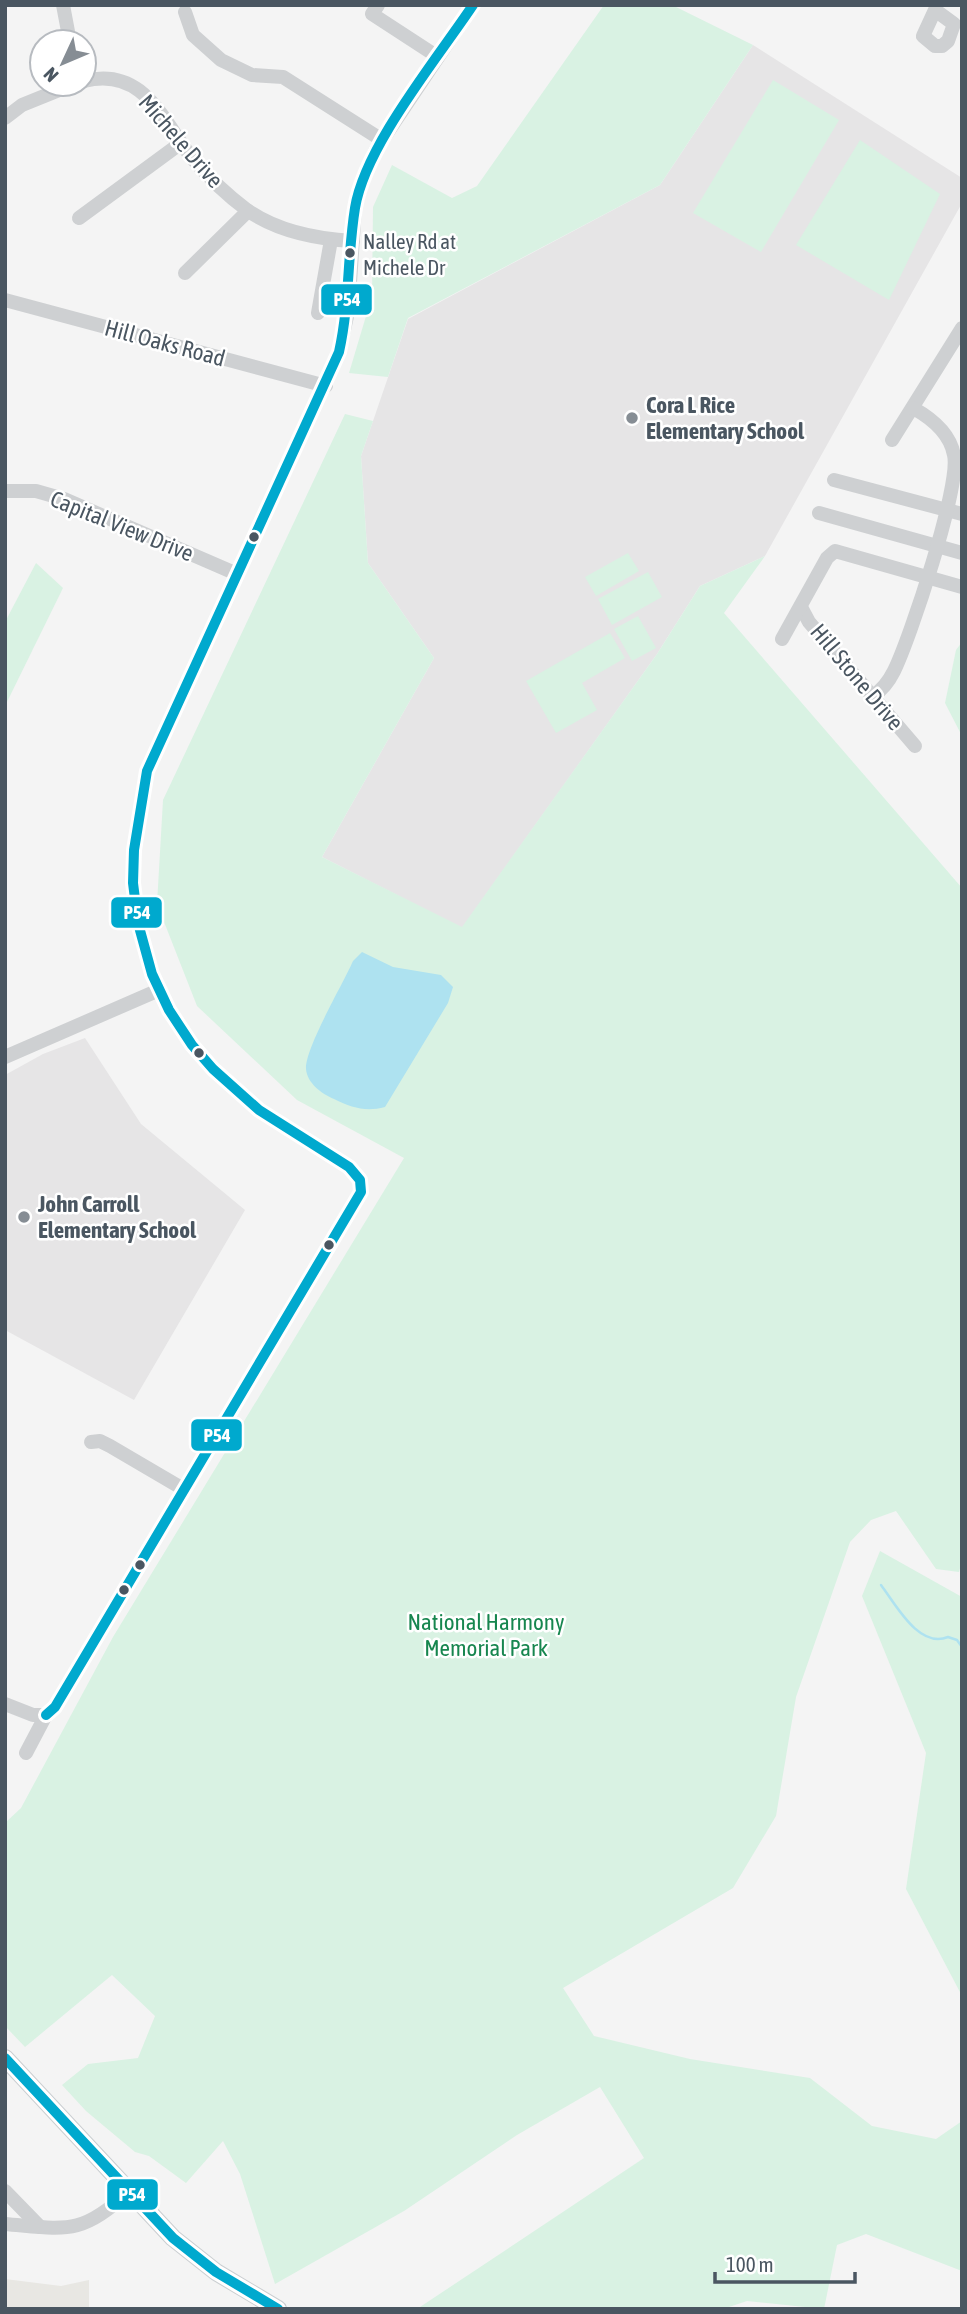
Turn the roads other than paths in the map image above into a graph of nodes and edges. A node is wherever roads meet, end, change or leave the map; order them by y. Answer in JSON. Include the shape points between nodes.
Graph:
{"nodes":[{"id":1,"x":63,"y":5,"type":"edge"},
{"id":2,"x":378,"y":5,"type":"edge"},
{"id":3,"x":473,"y":5,"type":"edge"},
{"id":4,"x":185,"y":12,"type":"dead end"},
{"id":5,"x":67,"y":28,"type":"edge"},
{"id":6,"x":438,"y":57,"type":"junction"},
{"id":7,"x":98,"y":80,"type":"edge"},
{"id":8,"x":39,"y":98,"type":"edge"},
{"id":9,"x":5,"y":118,"type":"edge"},
{"id":10,"x":382,"y":140,"type":"junction"},
{"id":11,"x":181,"y":143,"type":"junction"},
{"id":12,"x":248,"y":211,"type":"junction"},
{"id":13,"x":79,"y":218,"type":"dead end"},
{"id":14,"x":331,"y":240,"type":"junction"},
{"id":15,"x":353,"y":241,"type":"junction"},
{"id":16,"x":186,"y":273,"type":"dead end"},
{"id":17,"x":5,"y":300,"type":"edge"},
{"id":18,"x":318,"y":313,"type":"dead end"},
{"id":19,"x":962,"y":328,"type":"edge"},
{"id":20,"x":326,"y":386,"type":"junction"},
{"id":21,"x":913,"y":408,"type":"junction"},
{"id":22,"x":892,"y":440,"type":"dead end"},
{"id":23,"x":834,"y":480,"type":"dead end"},
{"id":24,"x":5,"y":491,"type":"edge"},
{"id":25,"x":946,"y":509,"type":"junction"},
{"id":26,"x":819,"y":513,"type":"dead end"},
{"id":27,"x":962,"y":514,"type":"edge"},
{"id":28,"x":937,"y":545,"type":"junction"},
{"id":29,"x":962,"y":553,"type":"edge"},
{"id":30,"x":237,"y":574,"type":"junction"},
{"id":31,"x":929,"y":576,"type":"junction"},
{"id":32,"x":962,"y":587,"type":"edge"},
{"id":33,"x":801,"y":607,"type":"junction"},
{"id":34,"x":782,"y":639,"type":"dead end"},
{"id":35,"x":873,"y":696,"type":"junction"},
{"id":36,"x":915,"y":746,"type":"dead end"},
{"id":37,"x":159,"y":990,"type":"junction"},
{"id":38,"x":5,"y":1057,"type":"edge"},
{"id":39,"x":91,"y":1442,"type":"dead end"},
{"id":40,"x":185,"y":1490,"type":"junction"},
{"id":41,"x":5,"y":1704,"type":"edge"},
{"id":42,"x":46,"y":1715,"type":"junction"},
{"id":43,"x":26,"y":1753,"type":"dead end"},
{"id":44,"x":5,"y":2059,"type":"edge"},
{"id":45,"x":5,"y":2191,"type":"edge"},
{"id":46,"x":128,"y":2192,"type":"junction"},
{"id":47,"x":5,"y":2224,"type":"edge"},
{"id":48,"x":40,"y":2227,"type":"junction"},
{"id":49,"x":276,"y":2308,"type":"edge"}],
"edges":[{"from":1,"to":5,"type":"street"},
{"from":2,"to":6,"type":"street","via":[[372,14]]},
{"from":3,"to":6,"type":"street"},
{"from":4,"to":10,"type":"street","via":[[194,36],[221,60],[253,75],[283,77]]},
{"from":6,"to":10,"type":"street"},
{"from":7,"to":11,"type":"street","name":"Michele Drive","via":[[130,84],[155,106]]},
{"from":8,"to":9,"type":"street"},
{"from":10,"to":15,"type":"street","via":[[361,186]]},
{"from":11,"to":12,"type":"street","name":"Michele Drive","via":[[212,180]]},
{"from":11,"to":13,"type":"street"},
{"from":12,"to":14,"type":"street","name":"Michele Drive","via":[[280,227]]},
{"from":12,"to":16,"type":"street"},
{"from":14,"to":15,"type":"street","name":"Michele Drive"},
{"from":14,"to":18,"type":"street"},
{"from":15,"to":20,"type":"street","via":[[348,312],[340,352]]},
{"from":17,"to":20,"type":"street","name":"Hill Oaks Road"},
{"from":19,"to":21,"type":"street"},
{"from":20,"to":30,"type":"street"},
{"from":21,"to":22,"type":"street"},
{"from":21,"to":25,"type":"street","via":[[936,424],[953,449],[955,474]]},
{"from":23,"to":25,"type":"street"},
{"from":24,"to":30,"type":"street","name":"Capital View Drive","via":[[36,491],[64,499]]},
{"from":25,"to":27,"type":"street"},
{"from":25,"to":28,"type":"street"},
{"from":26,"to":28,"type":"street"},
{"from":28,"to":29,"type":"street"},
{"from":28,"to":31,"type":"street"},
{"from":30,"to":37,"type":"street","via":[[147,771],[138,812],[134,904]]},
{"from":31,"to":32,"type":"street"},
{"from":31,"to":33,"type":"street","via":[[835,551]]},
{"from":31,"to":35,"type":"street","via":[[895,670]]},
{"from":33,"to":34,"type":"street"},
{"from":33,"to":35,"type":"street","name":"Hill Stone Drive"},
{"from":35,"to":36,"type":"street","name":"Hill Stone Drive"},
{"from":37,"to":38,"type":"street"},
{"from":37,"to":40,"type":"street","via":[[192,1045],[236,1091],[354,1171],[362,1184],[358,1199]]},
{"from":39,"to":40,"type":"street","via":[[110,1446]]},
{"from":40,"to":42,"type":"street"},
{"from":41,"to":42,"type":"street","via":[[25,1713]]},
{"from":42,"to":43,"type":"street"},
{"from":44,"to":46,"type":"main road"},
{"from":45,"to":48,"type":"street"},
{"from":46,"to":48,"type":"street","via":[[106,2213],[83,2225]]},
{"from":46,"to":49,"type":"main road","via":[[183,2247]]},
{"from":47,"to":48,"type":"street"}]}
